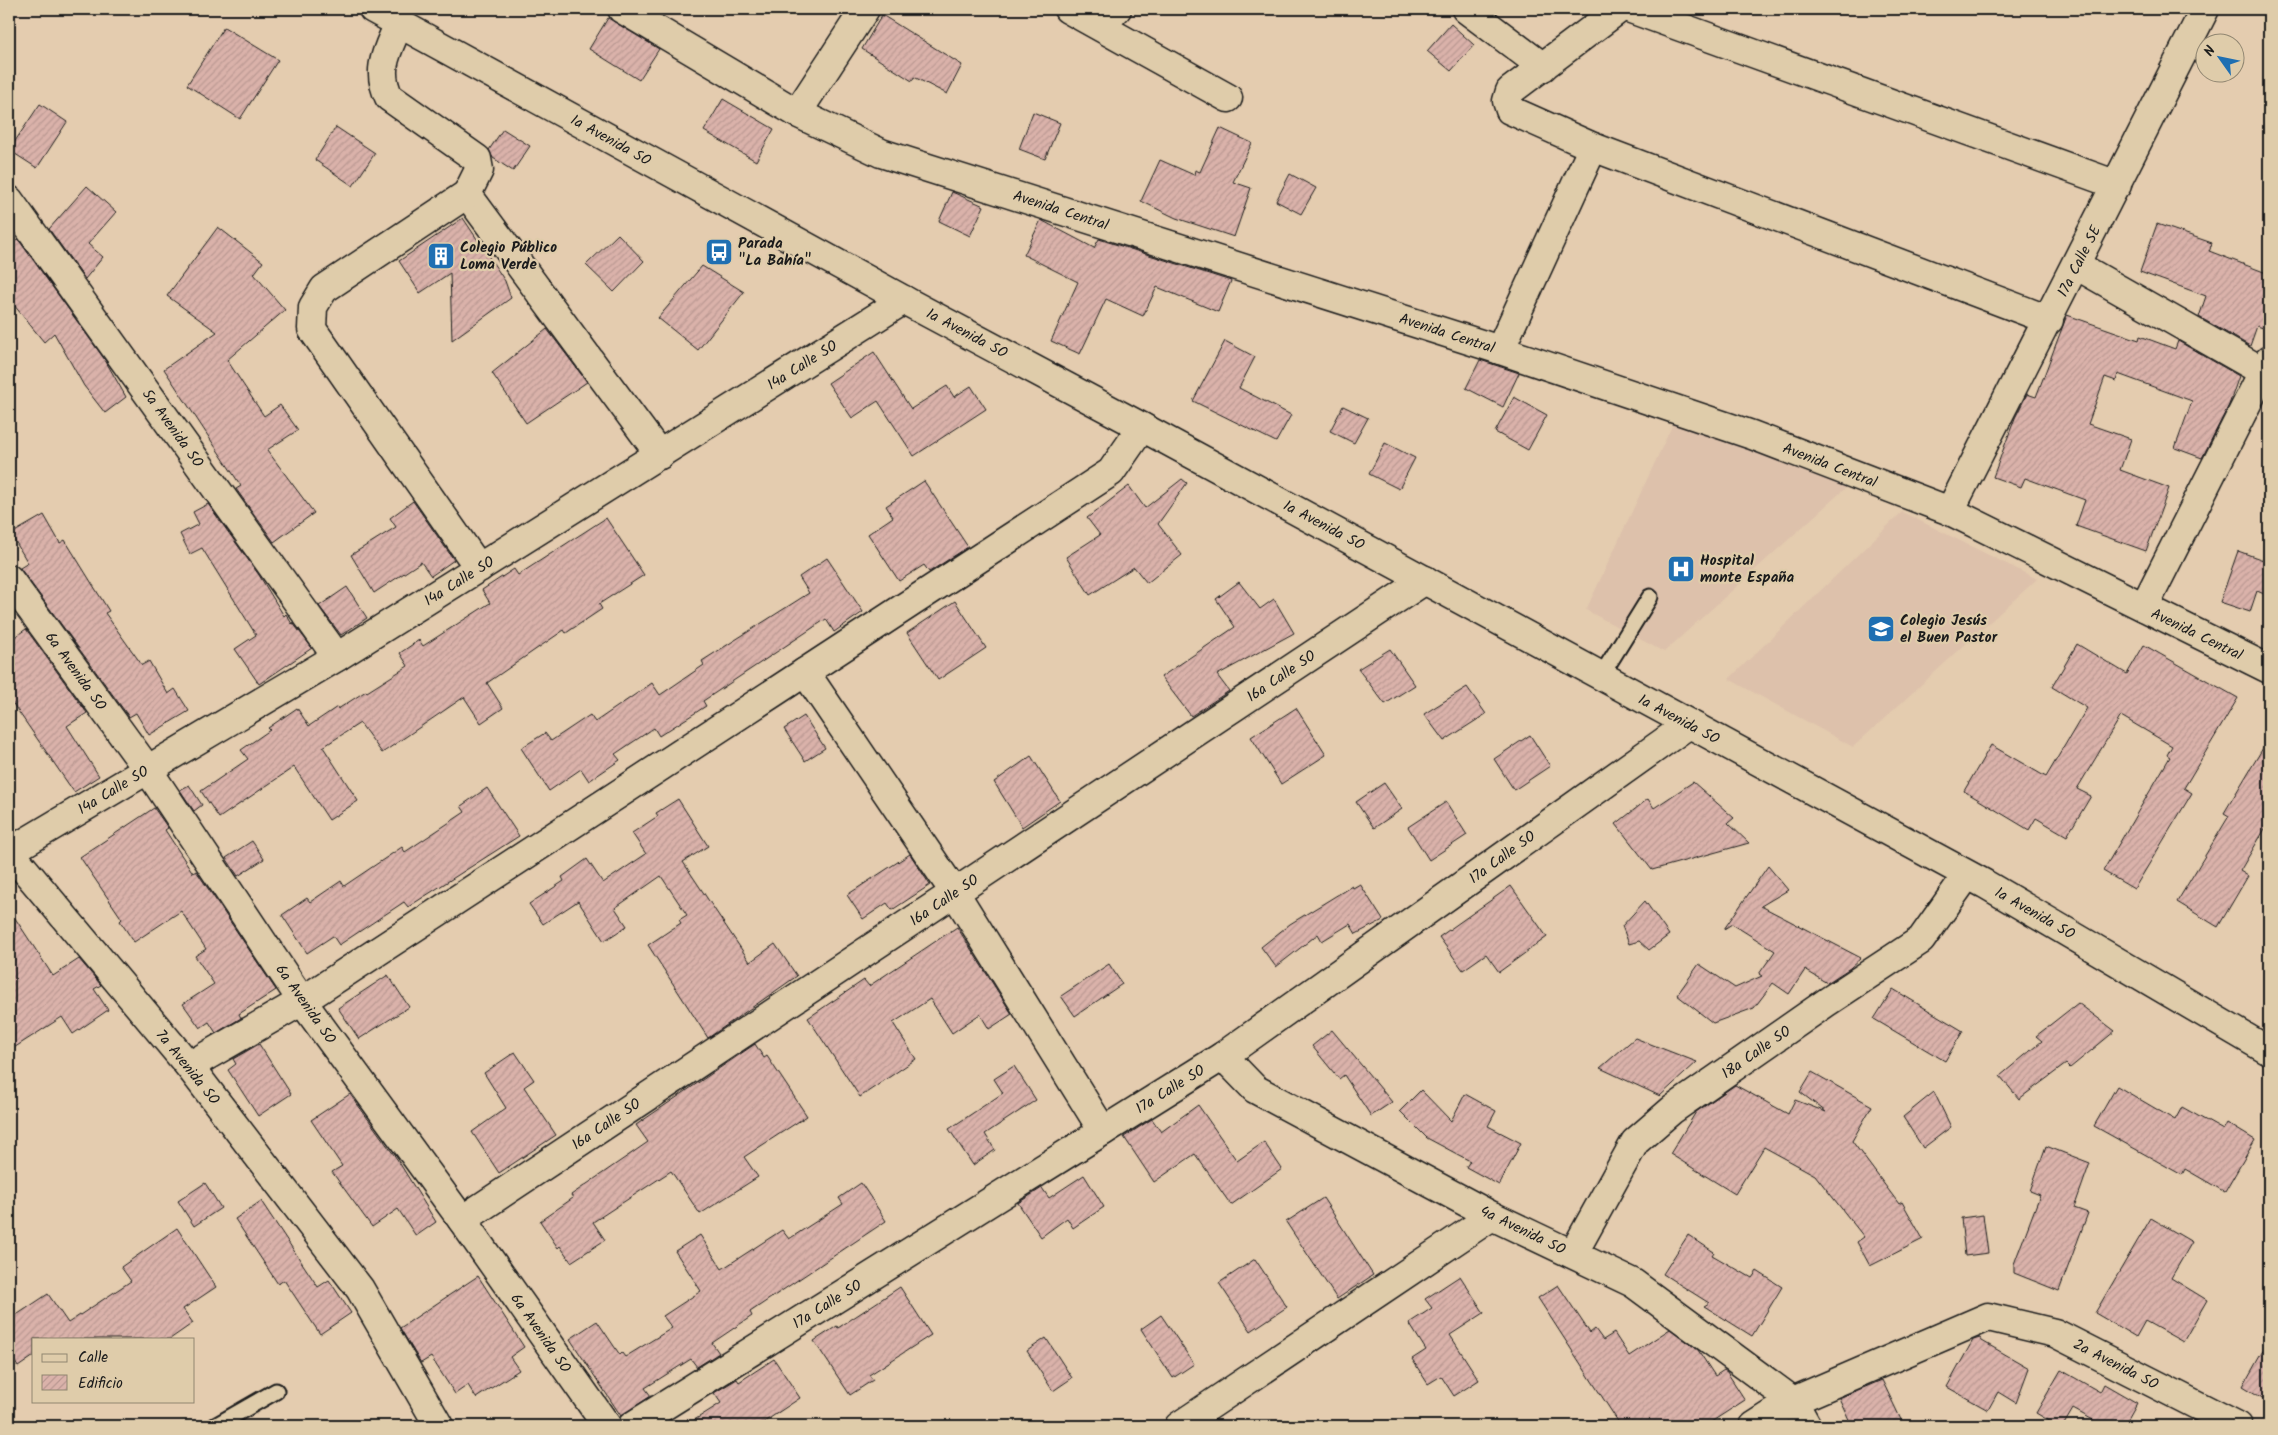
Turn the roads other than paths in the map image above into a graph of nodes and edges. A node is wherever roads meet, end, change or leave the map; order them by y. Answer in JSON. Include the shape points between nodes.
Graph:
{"nodes":[{"id":1,"x":373,"y":9,"type":"edge"},
{"id":2,"x":622,"y":9,"type":"edge"},
{"id":3,"x":864,"y":9,"type":"edge"},
{"id":4,"x":1068,"y":9,"type":"edge"},
{"id":5,"x":1466,"y":9,"type":"edge"},
{"id":6,"x":1619,"y":9,"type":"edge"},
{"id":7,"x":1631,"y":9,"type":"edge"},
{"id":8,"x":2206,"y":9,"type":"edge"},
{"id":9,"x":1109,"y":18,"type":"edge"},
{"id":10,"x":399,"y":23,"type":"junction"},
{"id":11,"x":1543,"y":66,"type":"junction"},
{"id":12,"x":1228,"y":98,"type":"dead end"},
{"id":13,"x":797,"y":113,"type":"junction"},
{"id":14,"x":1593,"y":147,"type":"junction"},
{"id":15,"x":2117,"y":185,"type":"junction"},
{"id":16,"x":467,"y":194,"type":"junction"},
{"id":17,"x":9,"y":200,"type":"edge"},
{"id":18,"x":2076,"y":265,"type":"junction"},
{"id":19,"x":904,"y":300,"type":"junction"},
{"id":20,"x":2049,"y":320,"type":"junction"},
{"id":21,"x":1500,"y":350,"type":"junction"},
{"id":22,"x":2267,"y":369,"type":"edge"},
{"id":23,"x":1142,"y":426,"type":"junction"},
{"id":24,"x":660,"y":454,"type":"junction"},
{"id":25,"x":1950,"y":511,"type":"junction"},
{"id":26,"x":479,"y":568,"type":"junction"},
{"id":27,"x":9,"y":579,"type":"edge"},
{"id":28,"x":1425,"y":580,"type":"junction"},
{"id":29,"x":1650,"y":597,"type":"dead end"},
{"id":30,"x":2144,"y":607,"type":"junction"},
{"id":31,"x":337,"y":657,"type":"junction"},
{"id":32,"x":2269,"y":669,"type":"edge"},
{"id":33,"x":805,"y":672,"type":"junction"},
{"id":34,"x":1601,"y":676,"type":"junction"},
{"id":35,"x":1689,"y":724,"type":"junction"},
{"id":36,"x":148,"y":770,"type":"junction"},
{"id":37,"x":9,"y":851,"type":"edge"},
{"id":38,"x":1967,"y":875,"type":"junction"},
{"id":39,"x":955,"y":892,"type":"junction"},
{"id":40,"x":302,"y":1002,"type":"junction"},
{"id":41,"x":2269,"y":1051,"type":"edge"},
{"id":42,"x":1223,"y":1056,"type":"junction"},
{"id":43,"x":190,"y":1066,"type":"junction"},
{"id":44,"x":1103,"y":1131,"type":"junction"},
{"id":45,"x":1492,"y":1216,"type":"junction"},
{"id":46,"x":462,"y":1220,"type":"junction"},
{"id":47,"x":1573,"y":1254,"type":"junction"},
{"id":48,"x":276,"y":1391,"type":"dead end"},
{"id":49,"x":1793,"y":1401,"type":"junction"},
{"id":50,"x":215,"y":1426,"type":"edge"},
{"id":51,"x":440,"y":1426,"type":"edge"},
{"id":52,"x":607,"y":1426,"type":"edge"},
{"id":53,"x":632,"y":1426,"type":"edge"},
{"id":54,"x":1179,"y":1426,"type":"edge"},
{"id":55,"x":1754,"y":1426,"type":"edge"},
{"id":56,"x":1807,"y":1426,"type":"edge"},
{"id":57,"x":2238,"y":1426,"type":"edge"}],
"edges":[{"from":1,"to":10,"type":"main road","name":"1a Avenida SO"},
{"from":2,"to":13,"type":"main road","name":"Avenida Central"},
{"from":3,"to":13,"type":"main road"},
{"from":4,"to":9,"type":"main road"},
{"from":5,"to":11,"type":"main road"},
{"from":6,"to":11,"type":"main road"},
{"from":7,"to":15,"type":"main road"},
{"from":8,"to":15,"type":"main road","name":"17a Calle SE"},
{"from":9,"to":12,"type":"main road"},
{"from":10,"to":16,"type":"main road","via":[[384,58],[383,86],[398,105],[476,159],[479,170]]},
{"from":10,"to":19,"type":"main road","name":"1a Avenida SO"},
{"from":11,"to":14,"type":"main road","via":[[1510,91],[1507,100],[1510,110]]},
{"from":13,"to":21,"type":"main road","name":"Avenida Central","via":[[881,153]]},
{"from":14,"to":20,"type":"main road"},
{"from":14,"to":21,"type":"main road"},
{"from":15,"to":18,"type":"main road","name":"17a Calle SE"},
{"from":16,"to":24,"type":"main road"},
{"from":16,"to":26,"type":"main road","via":[[324,289],[313,307],[312,329]]},
{"from":17,"to":31,"type":"main road","name":"5a Avenida SO"},
{"from":18,"to":20,"type":"main road","name":"17a Calle SE"},
{"from":18,"to":22,"type":"main road"},
{"from":19,"to":23,"type":"main road","name":"1a Avenida SO"},
{"from":19,"to":24,"type":"main road","name":"14a Calle SO"},
{"from":20,"to":25,"type":"main road","name":"17a Calle SE"},
{"from":21,"to":25,"type":"main road","name":"Avenida Central","via":[[1752,435]]},
{"from":22,"to":30,"type":"main road"},
{"from":23,"to":28,"type":"main road","name":"1a Avenida SO"},
{"from":23,"to":33,"type":"main road","via":[[1111,472]]},
{"from":24,"to":26,"type":"main road","name":"14a Calle SO"},
{"from":25,"to":30,"type":"main road","name":"Avenida Central"},
{"from":26,"to":31,"type":"main road","name":"14a Calle SO"},
{"from":27,"to":36,"type":"main road","name":"6a Avenida SO"},
{"from":28,"to":34,"type":"main road","name":"1a Avenida SO"},
{"from":28,"to":39,"type":"main road","name":"16a Calle SO"},
{"from":29,"to":34,"type":"lane"},
{"from":30,"to":32,"type":"main road","name":"Avenida Central"},
{"from":31,"to":36,"type":"main road","name":"14a Calle SO"},
{"from":33,"to":39,"type":"main road"},
{"from":33,"to":40,"type":"main road"},
{"from":34,"to":35,"type":"main road","name":"1a Avenida SO"},
{"from":35,"to":38,"type":"main road","name":"1a Avenida SO"},
{"from":35,"to":42,"type":"main road","name":"17a Calle SO"},
{"from":36,"to":37,"type":"main road","name":"14a Calle SO"},
{"from":36,"to":40,"type":"main road","name":"6a Avenida SO"},
{"from":37,"to":43,"type":"main road","name":"7a Avenida SO"},
{"from":38,"to":41,"type":"main road","name":"1a Avenida SO"},
{"from":38,"to":47,"type":"main road","name":"18a Calle SO","via":[[1921,940],[1680,1104],[1635,1142]]},
{"from":39,"to":44,"type":"main road"},
{"from":39,"to":46,"type":"main road","name":"16a Calle SO"},
{"from":40,"to":43,"type":"main road"},
{"from":40,"to":46,"type":"main road","name":"6a Avenida SO"},
{"from":42,"to":44,"type":"main road","name":"17a Calle SO"},
{"from":42,"to":45,"type":"main road","name":"4a Avenida SO","via":[[1255,1089]]},
{"from":43,"to":51,"type":"main road","name":"7a Avenida SO","via":[[360,1290]]},
{"from":44,"to":53,"type":"main road","name":"17a Calle SO"},
{"from":45,"to":47,"type":"main road","name":"4a Avenida SO"},
{"from":45,"to":54,"type":"main road"},
{"from":46,"to":52,"type":"main road","name":"6a Avenida SO"},
{"from":47,"to":49,"type":"main road","name":"4a Avenida SO","via":[[1633,1283]]},
{"from":48,"to":50,"type":"lane"},
{"from":49,"to":55,"type":"main road"},
{"from":49,"to":56,"type":"main road","name":"4a Avenida SO"},
{"from":49,"to":57,"type":"main road","name":"2a Avenida SO","via":[[1988,1317],[2055,1333]]}]}
